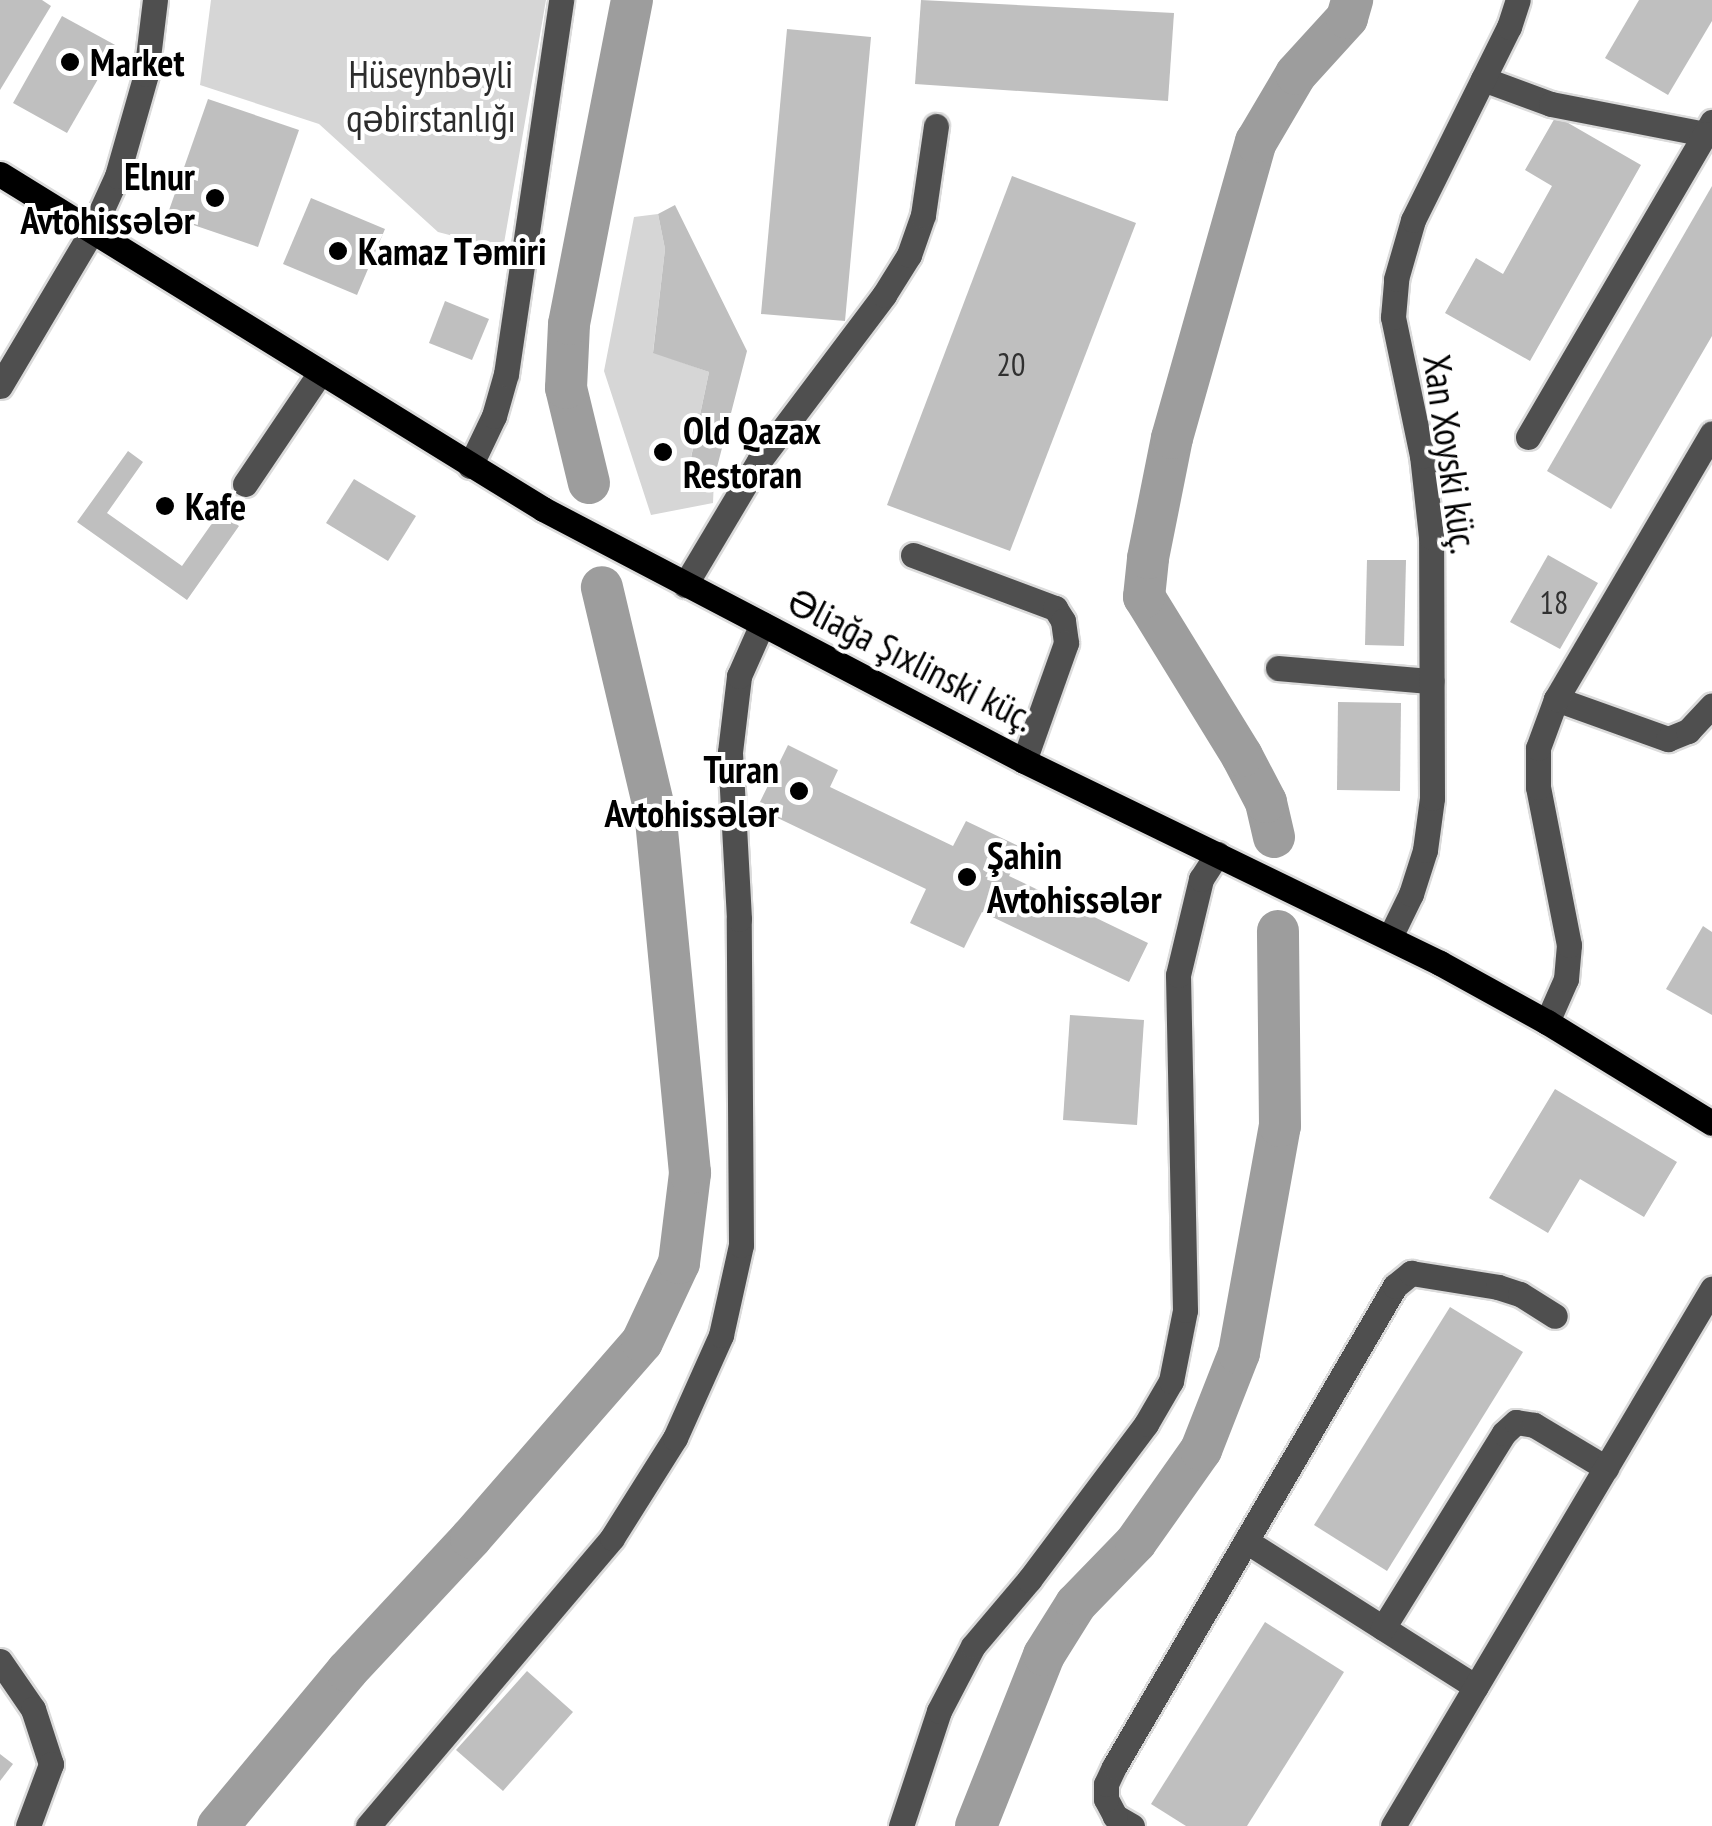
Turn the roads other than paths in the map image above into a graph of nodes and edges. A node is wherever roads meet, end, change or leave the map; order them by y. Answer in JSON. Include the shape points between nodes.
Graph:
{"nodes":[{"id":1,"x":156,"y":0,"type":"edge"},
{"id":2,"x":562,"y":0,"type":"edge"},
{"id":3,"x":1518,"y":0,"type":"edge"},
{"id":4,"x":1483,"y":79,"type":"junction"},
{"id":5,"x":936,"y":126,"type":"dead end"},
{"id":6,"x":1708,"y":128,"type":"edge"},
{"id":7,"x":0,"y":174,"type":"edge"},
{"id":8,"x":92,"y":231,"type":"junction"},
{"id":9,"x":320,"y":373,"type":"junction"},
{"id":10,"x":0,"y":386,"type":"edge"},
{"id":11,"x":1712,"y":433,"type":"edge"},
{"id":12,"x":1528,"y":438,"type":"dead end"},
{"id":13,"x":470,"y":466,"type":"junction"},
{"id":14,"x":245,"y":484,"type":"dead end"},
{"id":15,"x":913,"y":555,"type":"dead end"},
{"id":16,"x":686,"y":585,"type":"junction"},
{"id":17,"x":762,"y":624,"type":"junction"},
{"id":18,"x":1278,"y":668,"type":"dead end"},
{"id":19,"x":1431,"y":681,"type":"junction"},
{"id":20,"x":1556,"y":700,"type":"junction"},
{"id":21,"x":1712,"y":705,"type":"edge"},
{"id":22,"x":1024,"y":761,"type":"junction"},
{"id":23,"x":1217,"y":854,"type":"junction"},
{"id":24,"x":1390,"y":937,"type":"junction"},
{"id":25,"x":1547,"y":1022,"type":"junction"},
{"id":26,"x":1712,"y":1123,"type":"edge"},
{"id":27,"x":1712,"y":1290,"type":"edge"},
{"id":28,"x":1554,"y":1316,"type":"dead end"},
{"id":29,"x":1606,"y":1468,"type":"junction"},
{"id":30,"x":1246,"y":1542,"type":"junction"},
{"id":31,"x":1384,"y":1628,"type":"junction"},
{"id":32,"x":0,"y":1661,"type":"edge"},
{"id":33,"x":1476,"y":1687,"type":"junction"},
{"id":34,"x":28,"y":1826,"type":"edge"},
{"id":35,"x":368,"y":1826,"type":"edge"},
{"id":36,"x":901,"y":1826,"type":"edge"},
{"id":37,"x":1132,"y":1826,"type":"edge"},
{"id":38,"x":1393,"y":1826,"type":"edge"}],
"edges":[{"from":1,"to":8,"type":"street","via":[[134,122]]},
{"from":2,"to":13,"type":"street","via":[[506,374]]},
{"from":3,"to":4,"type":"street","name":"Xan Xoyski küç."},
{"from":4,"to":6,"type":"street","via":[[1550,104]]},
{"from":4,"to":19,"type":"street","name":"Xan Xoyski küç.","via":[[1413,220],[1396,279],[1393,316],[1431,537]]},
{"from":5,"to":16,"type":"street","via":[[923,216],[908,255],[759,461]]},
{"from":6,"to":12,"type":"street"},
{"from":7,"to":8,"type":"main road","name":"Əliağa Şıxlinski küç."},
{"from":8,"to":9,"type":"main road","name":"Əliağa Şıxlinski küç."},
{"from":8,"to":10,"type":"street"},
{"from":9,"to":13,"type":"main road","name":"Əliağa Şıxlinski küç."},
{"from":9,"to":14,"type":"street"},
{"from":11,"to":20,"type":"street"},
{"from":13,"to":16,"type":"main road","name":"Əliağa Şıxlinski küç."},
{"from":15,"to":22,"type":"street","via":[[1055,608],[1063,621],[1066,643]]},
{"from":16,"to":17,"type":"main road","name":"Əliağa Şıxlinski küç."},
{"from":17,"to":22,"type":"main road","name":"Əliağa Şıxlinski küç."},
{"from":17,"to":35,"type":"street","via":[[739,676],[730,752],[742,1245],[722,1336],[675,1438],[612,1538]]},
{"from":18,"to":19,"type":"street"},
{"from":19,"to":24,"type":"street","name":"Xan Xoyski küç.","via":[[1432,798],[1425,850]]},
{"from":20,"to":21,"type":"street","via":[[1668,739],[1688,730]]},
{"from":20,"to":25,"type":"street","via":[[1538,748],[1538,787],[1569,962]]},
{"from":22,"to":23,"type":"main road","name":"Əliağa Şıxlinski küç."},
{"from":23,"to":24,"type":"main road","name":"Əliağa Şıxlinski küç."},
{"from":23,"to":36,"type":"street","via":[[1201,880],[1178,975],[1185,1310],[1170,1382],[1134,1440],[973,1646],[939,1711]]},
{"from":24,"to":25,"type":"main road","name":"Əliağa Şıxlinski küç."},
{"from":25,"to":26,"type":"main road","name":"Əliağa Şıxlinski küç."},
{"from":27,"to":29,"type":"street"},
{"from":28,"to":30,"type":"street","via":[[1498,1287],[1411,1273],[1394,1286]]},
{"from":29,"to":31,"type":"street","via":[[1534,1425],[1516,1422]]},
{"from":29,"to":33,"type":"street"},
{"from":30,"to":31,"type":"street"},
{"from":30,"to":37,"type":"street","via":[[1106,1784],[1115,1816]]},
{"from":31,"to":33,"type":"street"},
{"from":32,"to":34,"type":"street","via":[[33,1709],[51,1764]]},
{"from":33,"to":38,"type":"street"}]}
